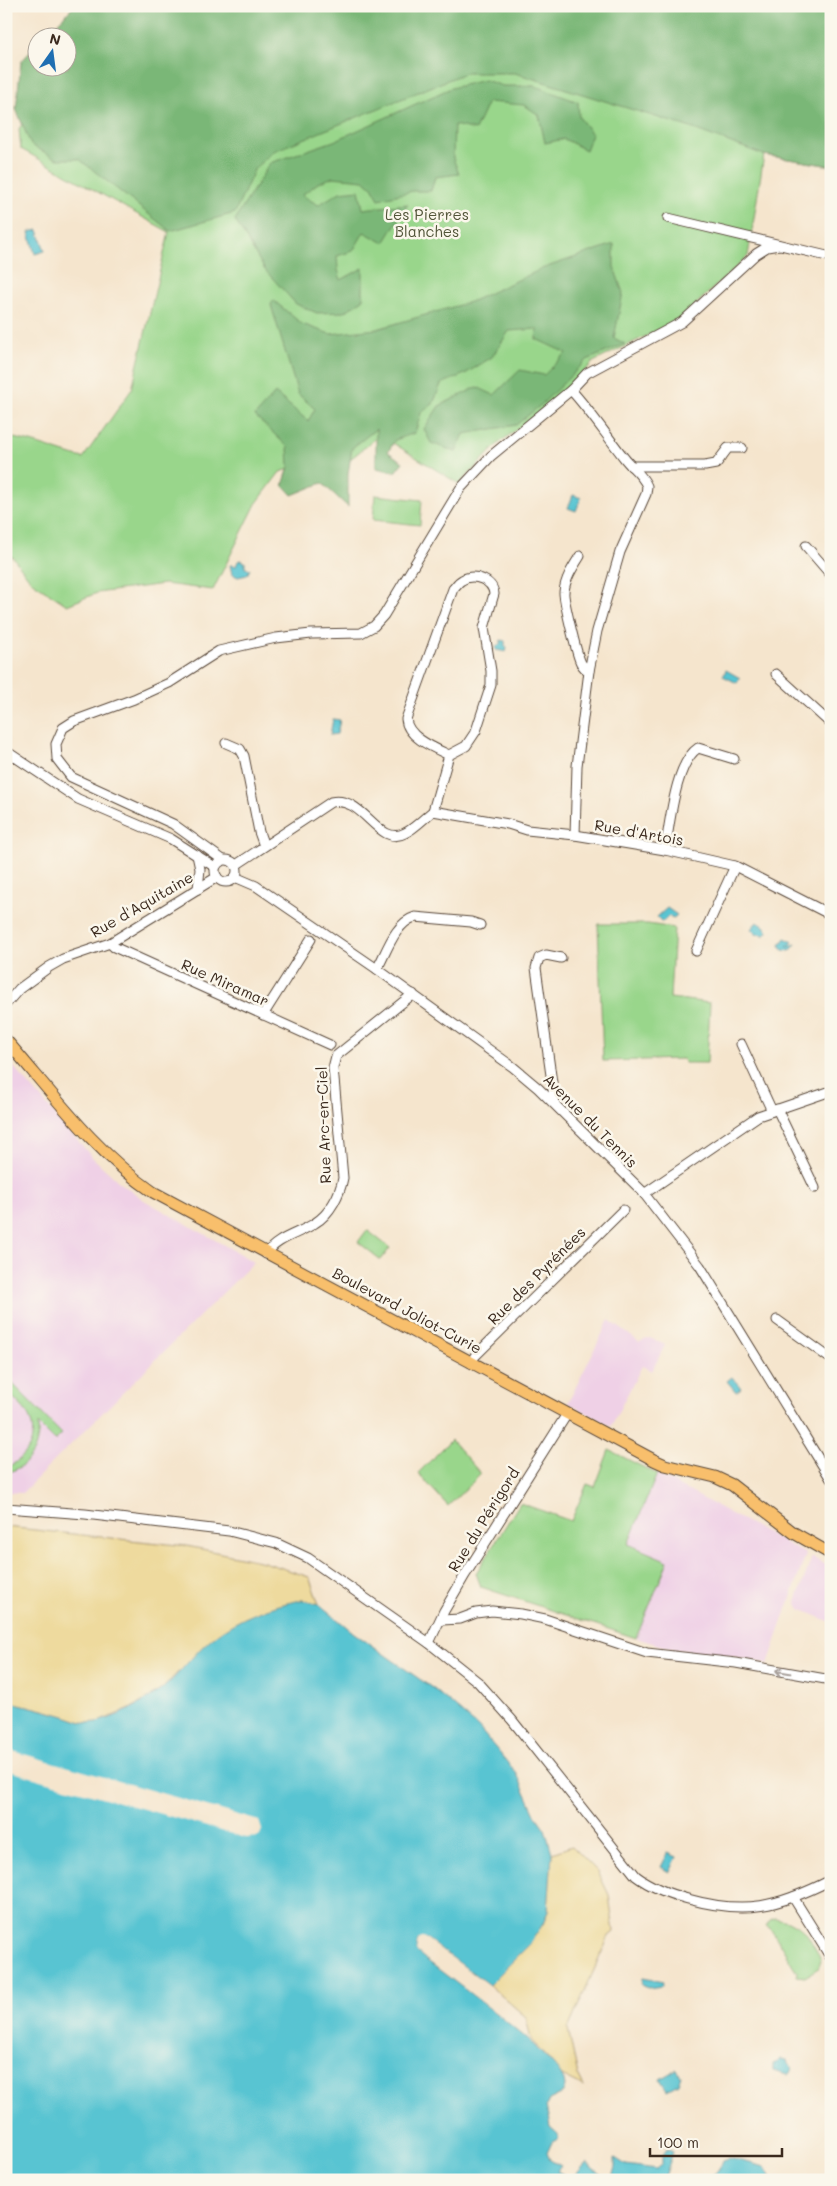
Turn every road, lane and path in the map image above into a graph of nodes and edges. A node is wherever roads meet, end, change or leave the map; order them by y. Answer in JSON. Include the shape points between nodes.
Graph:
{"nodes":[{"id":1,"x":668,"y":218,"type":"dead end"},
{"id":2,"x":779,"y":245,"type":"junction"},
{"id":3,"x":831,"y":257,"type":"edge"},
{"id":4,"x":571,"y":390,"type":"junction"},
{"id":5,"x":742,"y":448,"type":"dead end"},
{"id":6,"x":631,"y":466,"type":"junction"},
{"id":7,"x":806,"y":546,"type":"dead end"},
{"id":8,"x":580,"y":556,"type":"dead end"},
{"id":9,"x":831,"y":575,"type":"edge"},
{"id":10,"x":589,"y":671,"type":"junction"},
{"id":11,"x":776,"y":674,"type":"dead end"},
{"id":12,"x":831,"y":724,"type":"edge"},
{"id":13,"x":226,"y":743,"type":"dead end"},
{"id":14,"x":6,"y":751,"type":"edge"},
{"id":15,"x":449,"y":755,"type":"junction"},
{"id":16,"x":734,"y":759,"type":"dead end"},
{"id":17,"x":433,"y":811,"type":"junction"},
{"id":18,"x":575,"y":835,"type":"junction"},
{"id":19,"x":264,"y":846,"type":"junction"},
{"id":20,"x":665,"y":850,"type":"junction"},
{"id":21,"x":197,"y":855,"type":"junction"},
{"id":22,"x":223,"y":860,"type":"junction"},
{"id":23,"x":236,"y":865,"type":"junction"},
{"id":24,"x":735,"y":866,"type":"junction"},
{"id":25,"x":215,"y":867,"type":"junction"},
{"id":26,"x":216,"y":877,"type":"junction"},
{"id":27,"x":235,"y":877,"type":"junction"},
{"id":28,"x":198,"y":889,"type":"junction"},
{"id":29,"x":831,"y":915,"type":"edge"},
{"id":30,"x":480,"y":925,"type":"dead end"},
{"id":31,"x":310,"y":939,"type":"dead end"},
{"id":32,"x":110,"y":943,"type":"junction"},
{"id":33,"x":696,"y":951,"type":"dead end"},
{"id":34,"x":561,"y":958,"type":"dead end"},
{"id":35,"x":377,"y":969,"type":"junction"},
{"id":36,"x":412,"y":994,"type":"junction"},
{"id":37,"x":6,"y":1004,"type":"edge"},
{"id":38,"x":263,"y":1015,"type":"junction"},
{"id":39,"x":6,"y":1040,"type":"edge"},
{"id":40,"x":741,"y":1044,"type":"dead end"},
{"id":41,"x":330,"y":1045,"type":"dead end"},
{"id":42,"x":831,"y":1091,"type":"edge"},
{"id":43,"x":555,"y":1104,"type":"junction"},
{"id":44,"x":774,"y":1110,"type":"junction"},
{"id":45,"x":815,"y":1188,"type":"dead end"},
{"id":46,"x":644,"y":1194,"type":"junction"},
{"id":47,"x":623,"y":1210,"type":"dead end"},
{"id":48,"x":266,"y":1254,"type":"junction"},
{"id":49,"x":778,"y":1320,"type":"dead end"},
{"id":50,"x":831,"y":1359,"type":"edge"},
{"id":51,"x":471,"y":1363,"type":"junction"},
{"id":52,"x":567,"y":1414,"type":"junction"},
{"id":53,"x":830,"y":1478,"type":"edge"},
{"id":54,"x":6,"y":1508,"type":"edge"},
{"id":55,"x":831,"y":1554,"type":"edge"},
{"id":56,"x":442,"y":1620,"type":"junction"},
{"id":57,"x":430,"y":1643,"type":"junction"},
{"id":58,"x":831,"y":1680,"type":"edge"},
{"id":59,"x":831,"y":1880,"type":"edge"},
{"id":60,"x":792,"y":1897,"type":"junction"},
{"id":61,"x":829,"y":1954,"type":"edge"}],
"edges":[{"from":1,"to":2,"type":"street"},
{"from":2,"to":3,"type":"street"},
{"from":2,"to":4,"type":"street","via":[[767,247],[756,254],[682,322],[587,372]]},
{"from":4,"to":6,"type":"street","via":[[591,411]]},
{"from":4,"to":22,"type":"street","via":[[492,456],[460,489],[384,615],[374,626],[361,633],[276,638],[219,651],[169,683],[63,728],[56,744],[57,760],[71,778],[173,824]]},
{"from":5,"to":6,"type":"street","via":[[728,448],[716,464],[705,466]]},
{"from":6,"to":10,"type":"street","via":[[644,480],[646,494],[620,552]]},
{"from":7,"to":9,"type":"street"},
{"from":8,"to":10,"type":"street","via":[[572,567],[564,601],[576,652],[582,666]]},
{"from":10,"to":18,"type":"street","via":[[577,766]]},
{"from":11,"to":12,"type":"street"},
{"from":13,"to":19,"type":"street","via":[[240,749],[244,756]]},
{"from":14,"to":21,"type":"street","via":[[78,800],[171,839]]},
{"from":15,"to":15,"type":"street","via":[[466,746],[476,731],[491,685],[484,628],[494,594],[490,583],[480,578],[468,577],[453,589],[406,719],[411,732],[434,749]]},
{"from":15,"to":17,"type":"street"},
{"from":16,"to":20,"type":"street","via":[[698,748],[691,753],[680,777]]},
{"from":17,"to":18,"type":"street","name":"Rue d'Artois","via":[[527,830]]},
{"from":17,"to":19,"type":"street","via":[[406,833],[396,836],[387,835],[354,805],[341,800],[331,802]]},
{"from":18,"to":20,"type":"street","name":"Rue d'Artois"},
{"from":19,"to":23,"type":"street"},
{"from":20,"to":24,"type":"street","name":"Rue d'Artois"},
{"from":21,"to":25,"type":"street"},
{"from":21,"to":28,"type":"street","via":[[200,869]]},
{"from":22,"to":23,"type":"street","via":[[230,860]]},
{"from":22,"to":25,"type":"street"},
{"from":23,"to":27,"type":"street"},
{"from":24,"to":29,"type":"street","name":"Rue d'Artois"},
{"from":24,"to":33,"type":"street"},
{"from":25,"to":26,"type":"street"},
{"from":26,"to":27,"type":"street","via":[[227,882]]},
{"from":26,"to":28,"type":"street","name":"Rue d'Aquitaine"},
{"from":27,"to":35,"type":"street","name":"Avenue du Tennis","via":[[256,886]]},
{"from":28,"to":32,"type":"street","name":"Rue d'Aquitaine"},
{"from":30,"to":35,"type":"street","via":[[415,917],[406,920]]},
{"from":31,"to":38,"type":"street"},
{"from":32,"to":37,"type":"street","name":"Rue d'Aquitaine","via":[[49,967],[19,989]]},
{"from":32,"to":38,"type":"street","name":"Rue Miramar"},
{"from":34,"to":43,"type":"street","via":[[546,955],[539,958],[536,968]]},
{"from":35,"to":36,"type":"street","name":"Avenue du Tennis"},
{"from":36,"to":43,"type":"street","name":"Avenue du Tennis","via":[[513,1067]]},
{"from":36,"to":48,"type":"street","name":"Rue Arc-en-Ciel","via":[[336,1056],[333,1068],[343,1178],[340,1194],[317,1222],[273,1245]]},
{"from":38,"to":41,"type":"street","name":"Rue Miramar"},
{"from":39,"to":48,"type":"main road","name":"Boulevard Joliot-Curie","via":[[99,1148],[128,1174],[153,1192]]},
{"from":40,"to":44,"type":"street"},
{"from":42,"to":44,"type":"street"},
{"from":43,"to":46,"type":"street","name":"Avenue du Tennis"},
{"from":44,"to":45,"type":"street"},
{"from":44,"to":46,"type":"street","via":[[742,1126]]},
{"from":46,"to":53,"type":"street","name":"Avenue du Tennis","via":[[700,1266]]},
{"from":47,"to":51,"type":"street","name":"Rue des Pyrénées"},
{"from":48,"to":51,"type":"main road","name":"Boulevard Joliot-Curie"},
{"from":49,"to":50,"type":"street"},
{"from":51,"to":52,"type":"main road","name":"Boulevard Joliot-Curie"},
{"from":52,"to":55,"type":"main road","name":"Boulevard Joliot-Curie","via":[[665,1465],[732,1484],[794,1533]]},
{"from":52,"to":56,"type":"street","name":"Rue du Périgord","via":[[465,1575]]},
{"from":54,"to":57,"type":"street","via":[[191,1526],[276,1543],[308,1558]]},
{"from":56,"to":57,"type":"street","name":"Rue du Périgord"},
{"from":58,"to":56,"type":"street","one_way":true,"via":[[736,1663],[647,1653],[521,1614],[492,1611]]},
{"from":57,"to":60,"type":"street","via":[[497,1701],[610,1845],[646,1884],[669,1894],[726,1908],[768,1905]]},
{"from":59,"to":60,"type":"street"},
{"from":60,"to":61,"type":"street"}]}
